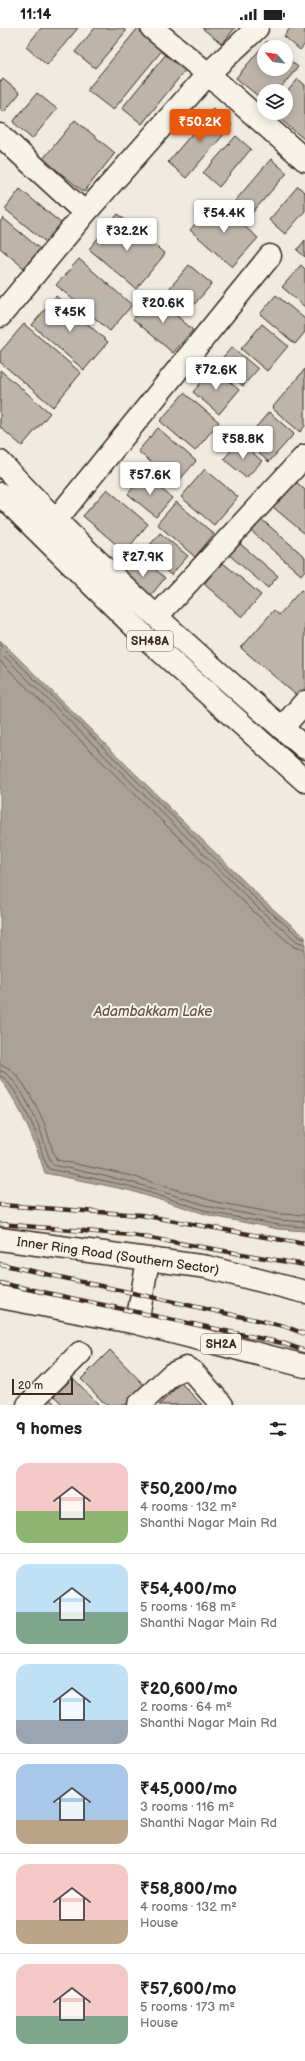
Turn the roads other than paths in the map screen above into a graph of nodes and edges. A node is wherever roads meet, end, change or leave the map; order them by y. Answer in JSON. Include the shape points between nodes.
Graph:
{"nodes":[{"id":1,"x":152,"y":28,"type":"edge"},
{"id":2,"x":257,"y":28,"type":"edge"},
{"id":3,"x":208,"y":74,"type":"junction"},
{"id":4,"x":0,"y":135,"type":"edge"},
{"id":5,"x":305,"y":160,"type":"edge"},
{"id":6,"x":85,"y":213,"type":"junction"},
{"id":7,"x":270,"y":256,"type":"dead end"},
{"id":8,"x":0,"y":316,"type":"edge"},
{"id":9,"x":305,"y":456,"type":"edge"},
{"id":10,"x":0,"y":462,"type":"edge"},
{"id":11,"x":0,"y":494,"type":"edge"},
{"id":12,"x":55,"y":521,"type":"junction"},
{"id":13,"x":157,"y":616,"type":"junction"},
{"id":14,"x":305,"y":702,"type":"edge"},
{"id":15,"x":282,"y":728,"type":"junction"},
{"id":16,"x":305,"y":748,"type":"edge"},
{"id":17,"x":305,"y":781,"type":"edge"},
{"id":18,"x":0,"y":1239,"type":"edge"},
{"id":19,"x":148,"y":1260,"type":"junction"},
{"id":20,"x":305,"y":1292,"type":"edge"},
{"id":21,"x":0,"y":1297,"type":"edge"},
{"id":22,"x":137,"y":1323,"type":"junction"},
{"id":23,"x":80,"y":1353,"type":"dead end"},
{"id":24,"x":305,"y":1366,"type":"edge"},
{"id":25,"x":28,"y":1405,"type":"edge"},
{"id":26,"x":139,"y":1405,"type":"edge"},
{"id":27,"x":222,"y":1405,"type":"edge"}],
"edges":[{"from":1,"to":3,"type":"main road"},
{"from":2,"to":3,"type":"main road"},
{"from":3,"to":5,"type":"main road"},
{"from":3,"to":6,"type":"main road"},
{"from":4,"to":6,"type":"main road"},
{"from":6,"to":8,"type":"main road"},
{"from":7,"to":12,"type":"main road"},
{"from":9,"to":13,"type":"main road"},
{"from":10,"to":12,"type":"main road","number":"SH48A"},
{"from":11,"to":17,"type":"main road","number":"SH48A","via":[[147,639]]},
{"from":12,"to":13,"type":"main road","number":"SH48A"},
{"from":13,"to":15,"type":"main road","number":"SH48A"},
{"from":14,"to":15,"type":"main road"},
{"from":15,"to":16,"type":"main road","number":"SH48A"},
{"from":18,"to":19,"type":"main road","name":"Inner Ring Road (Southern Sector)"},
{"from":19,"to":20,"type":"main road","name":"Inner Ring Road (Southern Sector)","via":[[207,1267]]},
{"from":19,"to":22,"type":"main road"},
{"from":21,"to":22,"type":"main road","number":"SH2A"},
{"from":22,"to":24,"type":"main road","number":"SH2A"},
{"from":23,"to":25,"type":"main road"},
{"from":26,"to":27,"type":"main road","via":[[172,1374],[186,1368],[193,1372]]}]}
